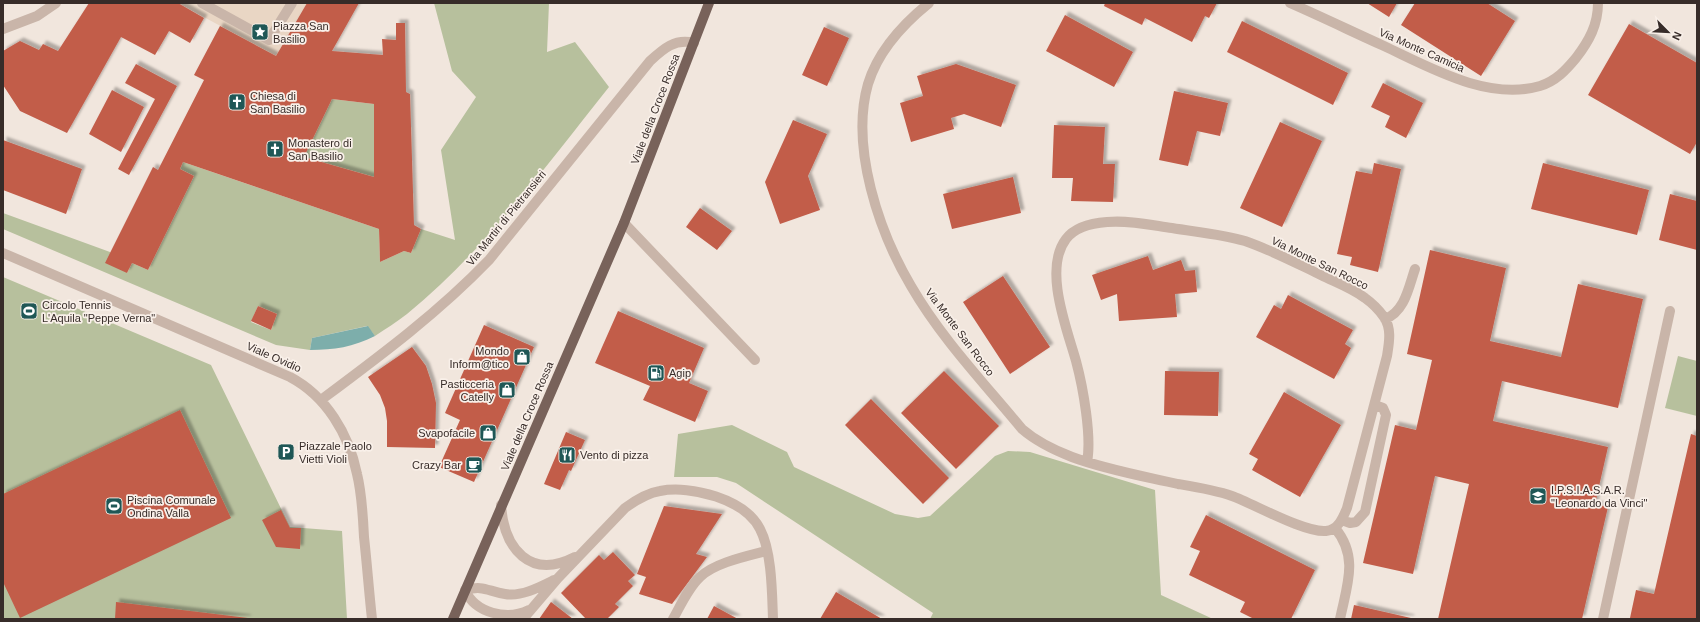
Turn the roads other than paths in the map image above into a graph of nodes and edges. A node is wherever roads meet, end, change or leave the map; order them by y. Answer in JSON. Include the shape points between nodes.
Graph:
{"nodes":[{"id":1,"x":56,"y":3,"type":"edge"},
{"id":2,"x":202,"y":3,"type":"edge"},
{"id":3,"x":292,"y":3,"type":"edge"},
{"id":4,"x":709,"y":3,"type":"edge"},
{"id":5,"x":929,"y":3,"type":"edge"},
{"id":6,"x":1290,"y":3,"type":"edge"},
{"id":7,"x":1598,"y":3,"type":"edge"},
{"id":8,"x":3,"y":29,"type":"edge"},
{"id":9,"x":694,"y":43,"type":"junction"},
{"id":10,"x":624,"y":223,"type":"junction"},
{"id":11,"x":3,"y":253,"type":"edge"},
{"id":12,"x":1415,"y":269,"type":"dead end"},
{"id":13,"x":1670,"y":311,"type":"dead end"},
{"id":14,"x":1385,"y":319,"type":"junction"},
{"id":15,"x":755,"y":360,"type":"dead end"},
{"id":16,"x":321,"y":400,"type":"junction"},
{"id":17,"x":1374,"y":405,"type":"junction"},
{"id":18,"x":1087,"y":462,"type":"junction"},
{"id":19,"x":501,"y":505,"type":"junction"},
{"id":20,"x":1342,"y":520,"type":"junction"},
{"id":21,"x":1335,"y":528,"type":"junction"},
{"id":22,"x":766,"y":552,"type":"junction"},
{"id":23,"x":578,"y":556,"type":"junction"},
{"id":24,"x":558,"y":578,"type":"junction"},
{"id":25,"x":465,"y":590,"type":"junction"},
{"id":26,"x":533,"y":608,"type":"junction"},
{"id":27,"x":372,"y":619,"type":"edge"},
{"id":28,"x":453,"y":619,"type":"edge"},
{"id":29,"x":522,"y":619,"type":"edge"},
{"id":30,"x":673,"y":619,"type":"edge"},
{"id":31,"x":773,"y":619,"type":"edge"},
{"id":32,"x":1340,"y":619,"type":"edge"},
{"id":33,"x":1603,"y":619,"type":"edge"}],
"edges":[{"from":1,"to":8,"type":"street","via":[[37,16]]},
{"from":2,"to":3,"type":"street","via":[[269,40]]},
{"from":4,"to":9,"type":"main road","name":"Viale della Croce Rossa"},
{"from":5,"to":18,"type":"street","name":"Via Monte San Rocco","via":[[910,19],[886,48],[874,68],[866,95],[863,119],[864,148],[880,220],[902,269],[923,306],[959,354],[1022,429],[1038,442]]},
{"from":6,"to":7,"type":"street","name":"Via Monte Camicia","via":[[1447,75],[1480,86],[1509,89],[1540,86],[1558,77],[1573,62],[1591,36],[1596,23]]},
{"from":9,"to":10,"type":"main road","name":"Viale della Croce Rossa"},
{"from":9,"to":16,"type":"street","name":"Via Martiri di Pietransieri","via":[[676,42],[650,60],[470,281],[420,325]]},
{"from":10,"to":15,"type":"street"},
{"from":10,"to":19,"type":"main road","name":"Viale della Croce Rossa"},
{"from":11,"to":16,"type":"street","name":"Viale Ovidio","via":[[290,377],[308,387]]},
{"from":12,"to":14,"type":"street","via":[[1400,307],[1394,315]]},
{"from":13,"to":33,"type":"street"},
{"from":14,"to":17,"type":"street","name":"Via Monte San Rocco","via":[[1390,334],[1388,356]]},
{"from":14,"to":18,"type":"street","name":"Via Monte San Rocco","via":[[1372,304],[1356,292],[1242,241],[1129,222],[1107,222],[1081,228],[1062,244],[1057,267],[1063,319],[1081,385],[1090,445]]},
{"from":16,"to":27,"type":"street","name":"Viale Ovidio","via":[[344,434],[358,475]]},
{"from":17,"to":20,"type":"street","name":"Via Monte San Rocco"},
{"from":17,"to":20,"type":"street","via":[[1383,408],[1386,415],[1364,512],[1356,522]]},
{"from":18,"to":21,"type":"street","name":"Via Monte San Rocco","via":[[1231,496],[1315,530],[1326,531]]},
{"from":19,"to":23,"type":"street","via":[[506,534],[520,555],[533,562],[545,564],[559,563]]},
{"from":19,"to":25,"type":"main road","name":"Viale della Croce Rossa"},
{"from":20,"to":21,"type":"street","name":"Via Monte San Rocco"},
{"from":21,"to":32,"type":"street","via":[[1346,546],[1350,565]]},
{"from":22,"to":23,"type":"street","via":[[758,524],[743,509],[701,492],[672,489],[636,500]]},
{"from":22,"to":30,"type":"street","via":[[741,558],[705,573],[695,582]]},
{"from":22,"to":31,"type":"street"},
{"from":23,"to":24,"type":"street"},
{"from":24,"to":25,"type":"street","via":[[532,590],[512,594],[483,588]]},
{"from":24,"to":26,"type":"street"},
{"from":25,"to":26,"type":"street","via":[[476,605],[494,613],[512,615]]},
{"from":25,"to":28,"type":"main road","name":"Viale della Croce Rossa"},
{"from":26,"to":29,"type":"street"}]}
